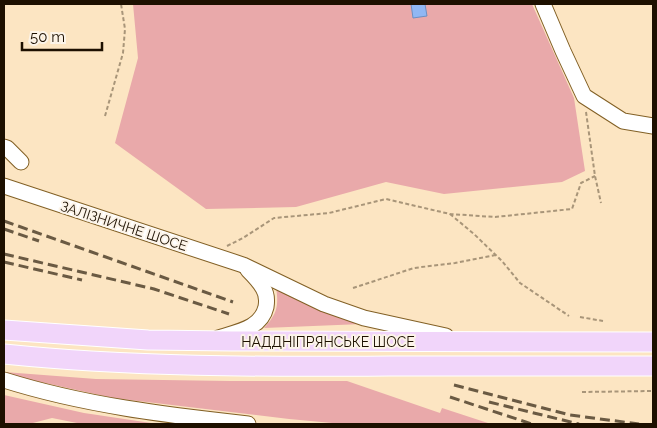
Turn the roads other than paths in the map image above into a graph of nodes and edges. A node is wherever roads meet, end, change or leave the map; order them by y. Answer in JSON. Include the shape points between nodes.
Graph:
{"nodes":[{"id":1,"x":543,"y":4,"type":"edge"},
{"id":2,"x":653,"y":126,"type":"edge"},
{"id":3,"x":4,"y":146,"type":"edge"},
{"id":4,"x":22,"y":162,"type":"dead end"},
{"id":5,"x":4,"y":186,"type":"edge"},
{"id":6,"x":244,"y":265,"type":"junction"},
{"id":7,"x":4,"y":330,"type":"edge"},
{"id":8,"x":211,"y":341,"type":"junction"},
{"id":9,"x":472,"y":341,"type":"junction"},
{"id":10,"x":653,"y":342,"type":"edge"},
{"id":11,"x":4,"y":354,"type":"edge"},
{"id":12,"x":653,"y":366,"type":"edge"},
{"id":13,"x":4,"y":380,"type":"edge"},
{"id":14,"x":248,"y":424,"type":"edge"}],
"edges":[{"from":1,"to":2,"type":"street","via":[[584,96],[623,121]]},
{"from":3,"to":4,"type":"street"},
{"from":5,"to":6,"type":"street","name":"ЗАЛІЗНИЧНЕ ШОСЕ"},
{"from":6,"to":8,"type":"street","via":[[264,289],[265,312],[254,325]]},
{"from":6,"to":9,"type":"street","name":"ЗАЛІЗНИЧНЕ ШОСЕ","via":[[324,304],[364,318]]},
{"from":7,"to":8,"type":"main road","name":"НАДДНІПРЯНСЬКЕ ШОСЕ"},
{"from":8,"to":9,"type":"main road","name":"НАДДНІПРЯНСЬКЕ ШОСЕ"},
{"from":9,"to":10,"type":"main road","name":"НАДДНІПРЯНСЬКЕ ШОСЕ"},
{"from":11,"to":12,"type":"main road","name":"НАДДНІПРЯНСЬКЕ ШОСЕ","via":[[231,366]]},
{"from":13,"to":14,"type":"street","via":[[81,400]]}]}
